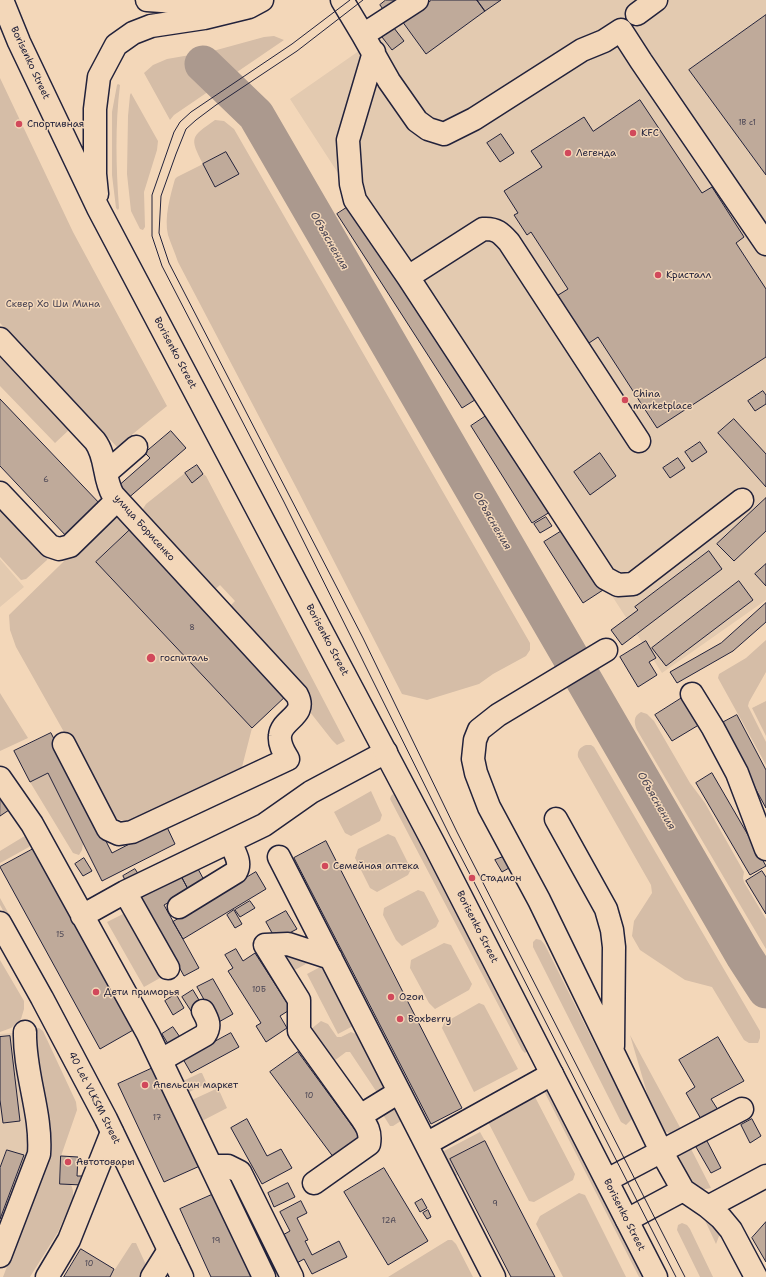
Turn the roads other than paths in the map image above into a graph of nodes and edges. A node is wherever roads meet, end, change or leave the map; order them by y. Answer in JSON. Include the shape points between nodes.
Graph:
{"nodes":[{"id":1,"x":2,"y":0,"type":"edge"},
{"id":2,"x":147,"y":0,"type":"edge"},
{"id":3,"x":342,"y":0,"type":"edge"},
{"id":4,"x":417,"y":0,"type":"edge"},
{"id":5,"x":656,"y":0,"type":"edge"},
{"id":6,"x":253,"y":2,"type":"edge"},
{"id":7,"x":637,"y":14,"type":"dead end"},
{"id":8,"x":368,"y":44,"type":"junction"},
{"id":9,"x":98,"y":208,"type":"junction"},
{"id":10,"x":766,"y":244,"type":"edge"},
{"id":11,"x":408,"y":277,"type":"junction"},
{"id":12,"x":0,"y":339,"type":"edge"},
{"id":13,"x":639,"y":440,"type":"dead end"},
{"id":14,"x":136,"y":447,"type":"dead end"},
{"id":15,"x":106,"y":473,"type":"junction"},
{"id":16,"x":0,"y":493,"type":"edge"},
{"id":17,"x":117,"y":500,"type":"junction"},
{"id":18,"x":742,"y":500,"type":"dead end"},
{"id":19,"x":606,"y":650,"type":"dead end"},
{"id":20,"x":692,"y":694,"type":"dead end"},
{"id":21,"x":64,"y":744,"type":"dead end"},
{"id":22,"x":386,"y":752,"type":"junction"},
{"id":23,"x":0,"y":778,"type":"edge"},
{"id":24,"x":556,"y":819,"type":"dead end"},
{"id":25,"x":230,"y":842,"type":"junction"},
{"id":26,"x":766,"y":849,"type":"edge"},
{"id":27,"x":279,"y":857,"type":"dead end"},
{"id":28,"x":125,"y":892,"type":"junction"},
{"id":29,"x":179,"y":907,"type":"dead end"},
{"id":30,"x":82,"y":916,"type":"junction"},
{"id":31,"x":0,"y":923,"type":"edge"},
{"id":32,"x":331,"y":958,"type":"junction"},
{"id":33,"x":168,"y":968,"type":"dead end"},
{"id":34,"x":203,"y":1011,"type":"dead end"},
{"id":35,"x":25,"y":1032,"type":"dead end"},
{"id":36,"x":613,"y":1050,"type":"junction"},
{"id":37,"x":161,"y":1060,"type":"junction"},
{"id":38,"x":552,"y":1074,"type":"junction"},
{"id":39,"x":400,"y":1092,"type":"junction"},
{"id":40,"x":742,"y":1109,"type":"dead end"},
{"id":41,"x":360,"y":1116,"type":"junction"},
{"id":42,"x":112,"y":1132,"type":"junction"},
{"id":43,"x":426,"y":1144,"type":"junction"},
{"id":44,"x":662,"y":1151,"type":"junction"},
{"id":45,"x":211,"y":1166,"type":"junction"},
{"id":46,"x":766,"y":1176,"type":"edge"},
{"id":47,"x":607,"y":1180,"type":"junction"},
{"id":48,"x":314,"y":1183,"type":"dead end"},
{"id":49,"x":683,"y":1190,"type":"junction"},
{"id":50,"x":708,"y":1207,"type":"junction"},
{"id":51,"x":627,"y":1220,"type":"junction"},
{"id":52,"x":169,"y":1250,"type":"junction"},
{"id":53,"x":0,"y":1256,"type":"edge"},
{"id":54,"x":47,"y":1277,"type":"edge"},
{"id":55,"x":152,"y":1277,"type":"edge"},
{"id":56,"x":182,"y":1277,"type":"edge"},
{"id":57,"x":264,"y":1277,"type":"edge"},
{"id":58,"x":292,"y":1277,"type":"edge"},
{"id":59,"x":494,"y":1277,"type":"edge"},
{"id":60,"x":656,"y":1277,"type":"edge"},
{"id":61,"x":756,"y":1277,"type":"edge"}],
"edges":[{"from":1,"to":9,"type":"main road","name":"Borisenko Street","via":[[19,42]]},
{"from":2,"to":6,"type":"main road"},
{"from":3,"to":8,"type":"main road"},
{"from":4,"to":8,"type":"main road"},
{"from":5,"to":7,"type":"main road"},
{"from":6,"to":9,"type":"main road","via":[[204,18],[151,26],[133,33],[116,45],[99,77],[95,109]]},
{"from":8,"to":10,"type":"main road","via":[[389,81],[417,121],[428,129],[444,134],[474,119],[582,50],[604,41],[621,30]]},
{"from":8,"to":11,"type":"main road","via":[[348,140],[351,184],[355,200]]},
{"from":9,"to":22,"type":"main road","name":"Borisenko Street"},
{"from":11,"to":13,"type":"main road","via":[[483,229],[497,230],[509,242]]},
{"from":11,"to":18,"type":"main road","via":[[605,578],[618,585],[633,584]]},
{"from":12,"to":15,"type":"main road","name":"улица Борисенко","via":[[96,441]]},
{"from":14,"to":15,"type":"main road"},
{"from":15,"to":17,"type":"main road","name":"улица Борисенко","via":[[110,489]]},
{"from":16,"to":17,"type":"main road","via":[[50,546],[59,549],[70,546]]},
{"from":17,"to":21,"type":"main road","name":"улица Борисенко","via":[[301,702],[299,709],[280,734],[280,744],[288,760],[132,832],[119,834],[108,829]]},
{"from":19,"to":36,"type":"main road","via":[[498,715],[479,730],[474,740],[474,759],[476,774],[494,817],[539,900]]},
{"from":20,"to":26,"type":"main road","via":[[714,728],[737,773]]},
{"from":22,"to":25,"type":"main road","via":[[311,792],[264,825]]},
{"from":22,"to":38,"type":"main road","name":"Borisenko Street"},
{"from":23,"to":30,"type":"main road","via":[[32,824]]},
{"from":24,"to":36,"type":"main road","via":[[606,909],[612,930]]},
{"from":25,"to":28,"type":"main road"},
{"from":25,"to":29,"type":"main road","via":[[239,863],[236,872]]},
{"from":27,"to":32,"type":"main road"},
{"from":28,"to":30,"type":"main road"},
{"from":28,"to":33,"type":"main road"},
{"from":30,"to":37,"type":"main road"},
{"from":31,"to":42,"type":"main road","name":"40 Let VLKSM Street"},
{"from":32,"to":39,"type":"main road"},
{"from":32,"to":41,"type":"main road","via":[[288,944],[265,945],[299,1000],[299,1031]]},
{"from":34,"to":37,"type":"main road","via":[[209,1022],[205,1035]]},
{"from":35,"to":53,"type":"main road","via":[[25,1048],[40,1138],[39,1154]]},
{"from":36,"to":44,"type":"main road"},
{"from":37,"to":45,"type":"main road"},
{"from":38,"to":43,"type":"main road"},
{"from":38,"to":47,"type":"main road","name":"Borisenko Street"},
{"from":39,"to":41,"type":"main road"},
{"from":39,"to":43,"type":"main road"},
{"from":40,"to":44,"type":"main road"},
{"from":41,"to":48,"type":"main road","via":[[370,1135],[369,1144]]},
{"from":42,"to":52,"type":"main road","name":"40 Let VLKSM Street"},
{"from":42,"to":54,"type":"main road","via":[[69,1240]]},
{"from":43,"to":59,"type":"main road"},
{"from":44,"to":47,"type":"main road"},
{"from":44,"to":49,"type":"main road"},
{"from":45,"to":57,"type":"main road"},
{"from":45,"to":58,"type":"main road","via":[[228,1166],[240,1172]]},
{"from":46,"to":50,"type":"main road"},
{"from":47,"to":51,"type":"main road","name":"Borisenko Street"},
{"from":49,"to":50,"type":"main road"},
{"from":49,"to":51,"type":"main road"},
{"from":50,"to":61,"type":"main road","via":[[731,1230]]},
{"from":51,"to":60,"type":"main road","name":"Borisenko Street"},
{"from":52,"to":55,"type":"main road"},
{"from":52,"to":56,"type":"main road","name":"40 Let VLKSM Street"}]}
